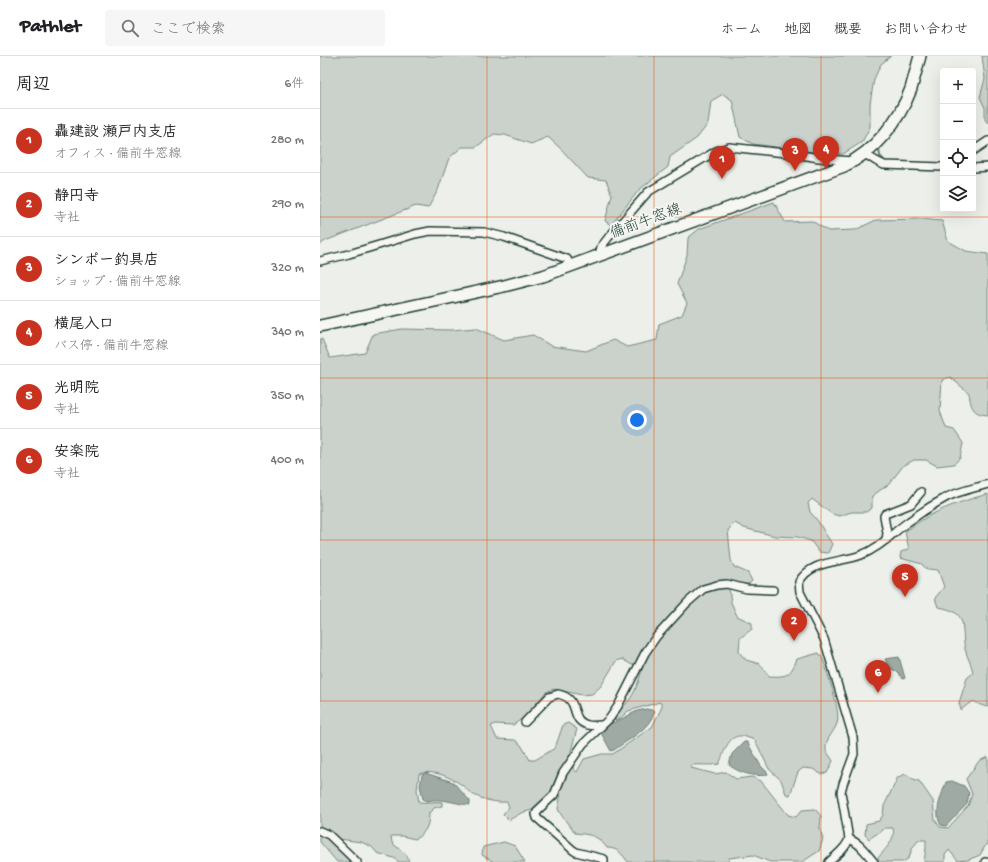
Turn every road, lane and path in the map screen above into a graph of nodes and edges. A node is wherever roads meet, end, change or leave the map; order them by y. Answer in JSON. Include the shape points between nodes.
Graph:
{"nodes":[{"id":1,"x":920,"y":56,"type":"edge"},
{"id":2,"x":988,"y":141,"type":"edge"},
{"id":3,"x":976,"y":149,"type":"edge"},
{"id":4,"x":865,"y":154,"type":"junction"},
{"id":5,"x":853,"y":162,"type":"junction"},
{"id":6,"x":940,"y":167,"type":"edge"},
{"id":7,"x":976,"y":168,"type":"edge"},
{"id":8,"x":988,"y":168,"type":"edge"},
{"id":9,"x":599,"y":255,"type":"junction"},
{"id":10,"x":320,"y":261,"type":"edge"},
{"id":11,"x":571,"y":266,"type":"junction"},
{"id":12,"x":320,"y":326,"type":"edge"},
{"id":13,"x":988,"y":484,"type":"edge"},
{"id":14,"x":921,"y":492,"type":"dead end"},
{"id":15,"x":886,"y":540,"type":"junction"},
{"id":16,"x":773,"y":590,"type":"dead end"},
{"id":17,"x":524,"y":722,"type":"dead end"},
{"id":18,"x":601,"y":726,"type":"junction"},
{"id":19,"x":320,"y":831,"type":"edge"},
{"id":20,"x":849,"y":839,"type":"junction"},
{"id":21,"x":357,"y":862,"type":"edge"},
{"id":22,"x":604,"y":862,"type":"edge"},
{"id":23,"x":829,"y":862,"type":"edge"},
{"id":24,"x":874,"y":862,"type":"edge"}],
"edges":[{"from":1,"to":4,"type":"main road","name":"備前牛窓線","via":[[910,90],[895,120]]},
{"from":2,"to":3,"type":"street"},
{"from":4,"to":5,"type":"main road","name":"備前牛窓線"},
{"from":4,"to":6,"type":"street","via":[[884,165]]},
{"from":5,"to":9,"type":"main road","name":"備前牛窓線"},
{"from":5,"to":9,"type":"street","via":[[729,148],[716,151],[648,192],[608,238]]},
{"from":7,"to":8,"type":"street"},
{"from":9,"to":11,"type":"main road","name":"備前牛窓線"},
{"from":10,"to":11,"type":"street","via":[[415,234],[430,231],[462,231],[484,232],[504,237],[567,259]]},
{"from":11,"to":12,"type":"main road","name":"備前牛窓線","via":[[504,286]]},
{"from":13,"to":15,"type":"street","via":[[947,497]]},
{"from":14,"to":15,"type":"street","via":[[911,504],[885,514],[888,533]]},
{"from":15,"to":20,"type":"street","via":[[860,556],[825,563],[803,575],[799,582],[800,592],[824,639],[853,737],[854,754],[841,792]]},
{"from":16,"to":18,"type":"street","via":[[727,584],[703,589],[676,613],[656,637],[618,706]]},
{"from":17,"to":18,"type":"street","via":[[549,697],[558,694],[570,700],[576,717],[582,722]]},
{"from":18,"to":22,"type":"street","via":[[583,744],[560,778],[554,795],[536,814],[573,850],[604,859]]},
{"from":19,"to":21,"type":"street","via":[[330,835]]},
{"from":20,"to":23,"type":"street"},
{"from":20,"to":24,"type":"street"}]}
